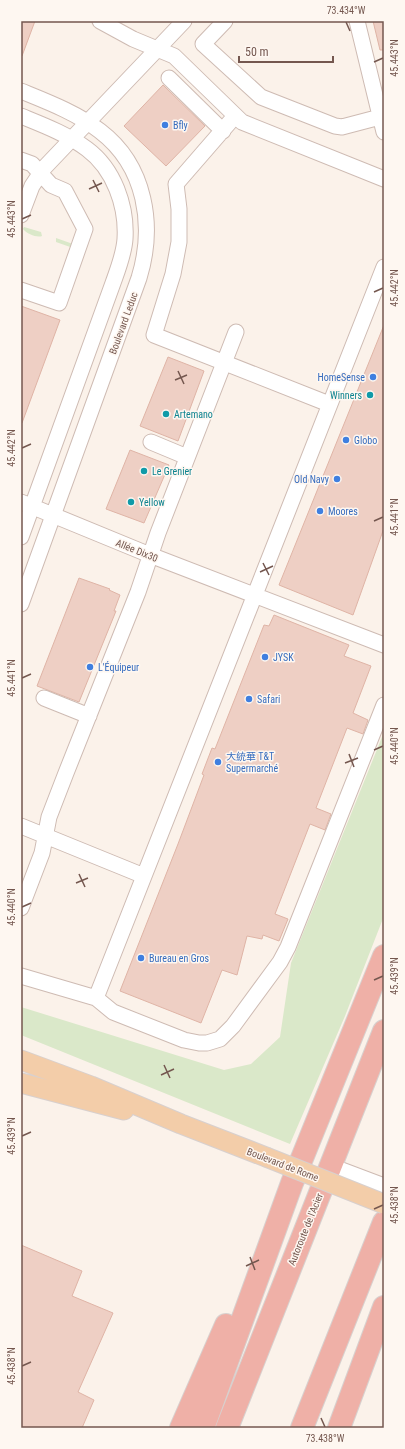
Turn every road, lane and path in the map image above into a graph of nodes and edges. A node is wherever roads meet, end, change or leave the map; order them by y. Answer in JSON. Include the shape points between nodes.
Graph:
{"nodes":[{"id":1,"x":100,"y":21,"type":"edge"},
{"id":2,"x":184,"y":21,"type":"edge"},
{"id":3,"x":225,"y":21,"type":"edge"},
{"id":4,"x":357,"y":21,"type":"edge"},
{"id":5,"x":157,"y":49,"type":"junction"},
{"id":6,"x":169,"y":78,"type":"dead end"},
{"id":7,"x":21,"y":91,"type":"edge"},
{"id":8,"x":21,"y":116,"type":"edge"},
{"id":9,"x":235,"y":116,"type":"junction"},
{"id":10,"x":87,"y":122,"type":"junction"},
{"id":11,"x":382,"y":124,"type":"edge"},
{"id":12,"x":223,"y":131,"type":"junction"},
{"id":13,"x":71,"y":139,"type":"junction"},
{"id":14,"x":21,"y":160,"type":"edge"},
{"id":15,"x":40,"y":173,"type":"junction"},
{"id":16,"x":384,"y":179,"type":"edge"},
{"id":17,"x":21,"y":215,"type":"edge"},
{"id":18,"x":384,"y":267,"type":"edge"},
{"id":19,"x":21,"y":290,"type":"edge"},
{"id":20,"x":236,"y":332,"type":"dead end"},
{"id":21,"x":225,"y":362,"type":"junction"},
{"id":22,"x":329,"y":404,"type":"junction"},
{"id":23,"x":151,"y":442,"type":"dead end"},
{"id":24,"x":187,"y":457,"type":"junction"},
{"id":25,"x":27,"y":505,"type":"edge"},
{"id":26,"x":53,"y":516,"type":"junction"},
{"id":27,"x":21,"y":537,"type":"edge"},
{"id":28,"x":150,"y":555,"type":"junction"},
{"id":29,"x":255,"y":594,"type":"junction"},
{"id":30,"x":21,"y":604,"type":"edge"},
{"id":31,"x":384,"y":645,"type":"edge"},
{"id":32,"x":44,"y":698,"type":"dead end"},
{"id":33,"x":384,"y":704,"type":"edge"},
{"id":34,"x":89,"y":716,"type":"junction"},
{"id":35,"x":21,"y":826,"type":"edge"},
{"id":36,"x":45,"y":835,"type":"junction"},
{"id":37,"x":144,"y":876,"type":"junction"},
{"id":38,"x":21,"y":908,"type":"edge"},
{"id":39,"x":384,"y":956,"type":"edge"},
{"id":40,"x":21,"y":976,"type":"edge"},
{"id":41,"x":96,"y":998,"type":"junction"},
{"id":42,"x":384,"y":1031,"type":"edge"},
{"id":43,"x":21,"y":1060,"type":"edge"},
{"id":44,"x":21,"y":1083,"type":"edge"},
{"id":45,"x":181,"y":1124,"type":"junction"},
{"id":46,"x":331,"y":1166,"type":"junction"},
{"id":47,"x":292,"y":1183,"type":"junction"},
{"id":48,"x":384,"y":1186,"type":"edge"},
{"id":49,"x":384,"y":1204,"type":"edge"},
{"id":50,"x":384,"y":1222,"type":"edge"},
{"id":51,"x":384,"y":1307,"type":"edge"},
{"id":52,"x":181,"y":1428,"type":"edge"},
{"id":53,"x":203,"y":1428,"type":"edge"},
{"id":54,"x":227,"y":1428,"type":"edge"},
{"id":55,"x":302,"y":1428,"type":"edge"},
{"id":56,"x":339,"y":1428,"type":"edge"}],
"edges":[{"from":1,"to":5,"type":"street"},
{"from":2,"to":5,"type":"street"},
{"from":3,"to":11,"type":"street","via":[[203,44],[261,97],[335,126]]},
{"from":4,"to":11,"type":"street"},
{"from":5,"to":9,"type":"street","via":[[174,56]]},
{"from":5,"to":10,"type":"street"},
{"from":6,"to":12,"type":"street"},
{"from":7,"to":10,"type":"street","name":"Boulevard Leduc"},
{"from":8,"to":13,"type":"street"},
{"from":9,"to":12,"type":"street"},
{"from":9,"to":16,"type":"street","via":[[246,124]]},
{"from":10,"to":13,"type":"street"},
{"from":10,"to":26,"type":"street","name":"Boulevard Leduc","via":[[112,141],[133,170],[146,209],[147,238],[139,278]]},
{"from":12,"to":21,"type":"street","via":[[176,184],[179,242],[173,274],[154,334]]},
{"from":13,"to":15,"type":"street"},
{"from":13,"to":25,"type":"street","via":[[95,156],[112,180],[122,205],[125,240],[113,283]]},
{"from":14,"to":15,"type":"street","via":[[32,164]]},
{"from":15,"to":17,"type":"street"},
{"from":15,"to":19,"type":"street","via":[[51,185],[63,189],[67,194],[85,226],[85,232],[59,303]]},
{"from":18,"to":22,"type":"street"},
{"from":20,"to":21,"type":"street"},
{"from":21,"to":22,"type":"street"},
{"from":21,"to":24,"type":"street"},
{"from":22,"to":29,"type":"street"},
{"from":23,"to":24,"type":"street"},
{"from":24,"to":28,"type":"street"},
{"from":25,"to":26,"type":"street","name":"Allée Dix30"},
{"from":25,"to":27,"type":"street"},
{"from":26,"to":28,"type":"street","name":"Allée Dix30"},
{"from":26,"to":30,"type":"street","name":"Boulevard Leduc"},
{"from":28,"to":29,"type":"street","name":"Allée Dix30"},
{"from":28,"to":34,"type":"street"},
{"from":29,"to":31,"type":"street","name":"Allée Dix30"},
{"from":29,"to":37,"type":"street"},
{"from":32,"to":34,"type":"street"},
{"from":33,"to":41,"type":"street","via":[[288,947],[280,962],[226,1034],[207,1043],[190,1042],[113,1012]]},
{"from":34,"to":36,"type":"street","via":[[49,817]]},
{"from":35,"to":36,"type":"street"},
{"from":36,"to":37,"type":"street"},
{"from":36,"to":38,"type":"street","via":[[42,854]]},
{"from":37,"to":41,"type":"street"},
{"from":39,"to":47,"type":"highway"},
{"from":40,"to":41,"type":"street"},
{"from":42,"to":46,"type":"highway","name":"Autoroute de l'Acier"},
{"from":43,"to":45,"type":"main road","name":"Boulevard de Rome"},
{"from":44,"to":45,"type":"main road","name":"Boulevard de Rome"},
{"from":45,"to":49,"type":"main road","name":"Boulevard de Rome","bridge":true},
{"from":46,"to":48,"type":"street"},
{"from":46,"to":54,"type":"highway","name":"Autoroute de l'Acier"},
{"from":47,"to":52,"type":"highway"},
{"from":47,"to":53,"type":"highway"},
{"from":50,"to":55,"type":"highway"},
{"from":51,"to":56,"type":"highway"}]}
